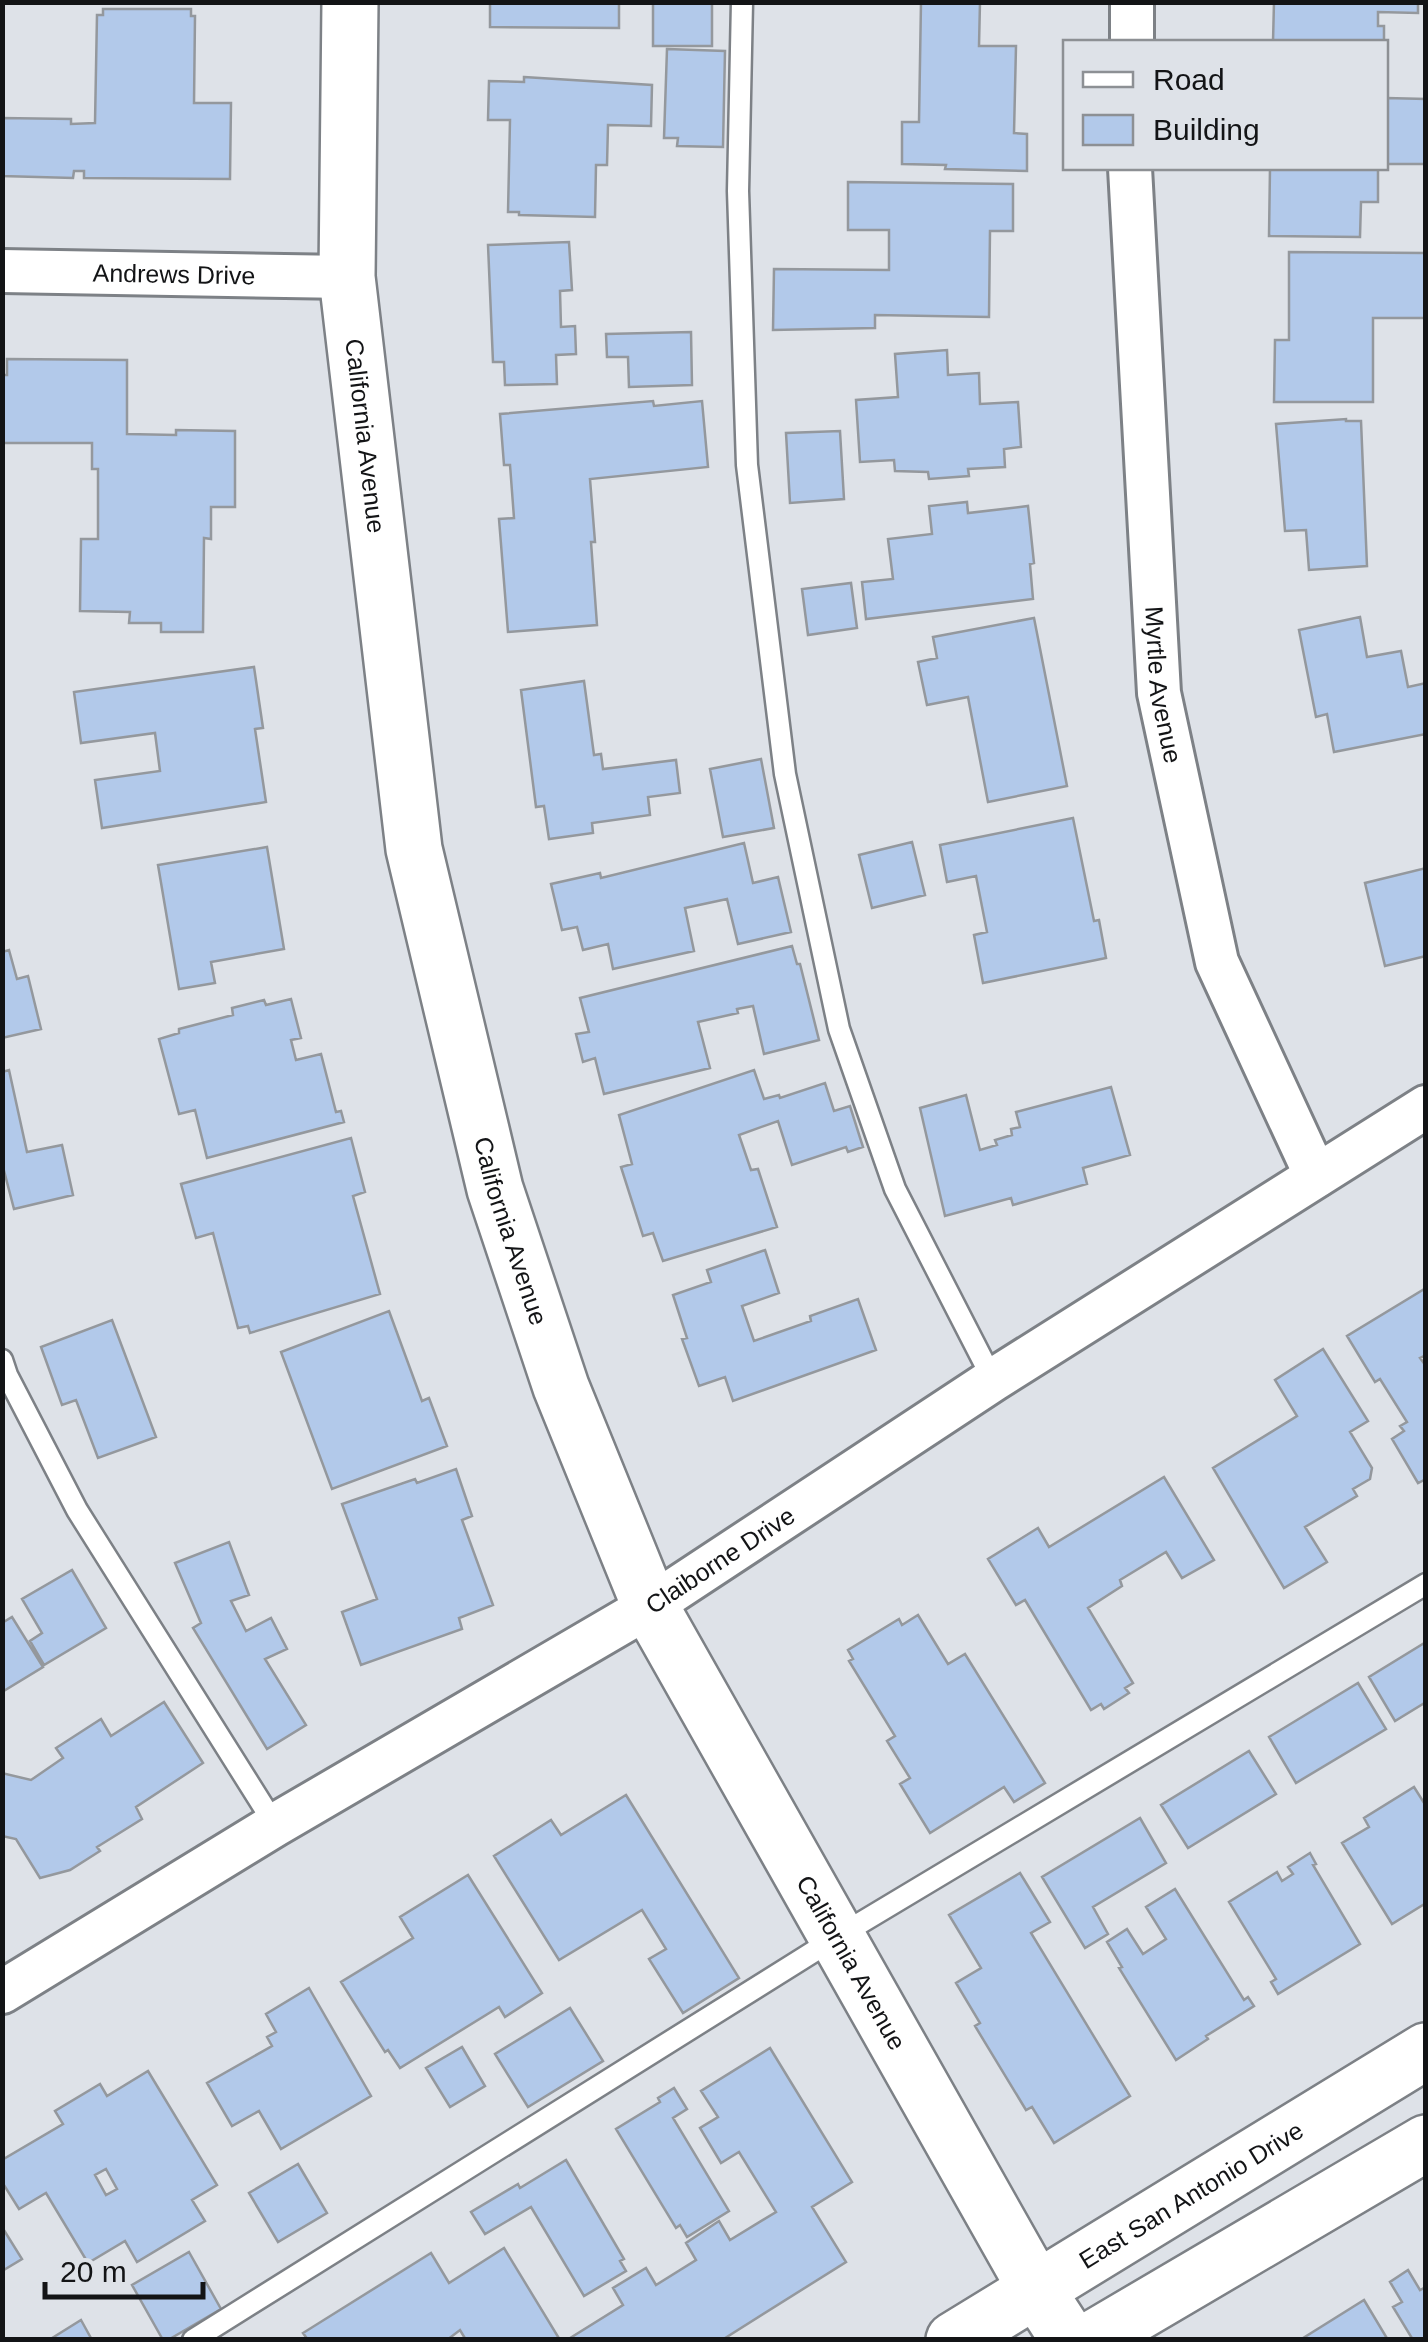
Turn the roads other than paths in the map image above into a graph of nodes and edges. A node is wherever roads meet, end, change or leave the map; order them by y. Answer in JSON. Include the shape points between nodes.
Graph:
{"nodes":[{"id":1,"x":350,"y":2,"type":"edge"},
{"id":2,"x":742,"y":2,"type":"edge"},
{"id":3,"x":1132,"y":2,"type":"edge"},
{"id":4,"x":1132,"y":40,"type":"edge"},
{"id":5,"x":1130,"y":170,"type":"edge"},
{"id":6,"x":2,"y":271,"type":"edge"},
{"id":7,"x":348,"y":277,"type":"junction"},
{"id":8,"x":1426,"y":1107,"type":"edge"},
{"id":9,"x":1316,"y":1176,"type":"junction"},
{"id":10,"x":2,"y":1360,"type":"edge"},
{"id":11,"x":993,"y":1380,"type":"junction"},
{"id":12,"x":1426,"y":1584,"type":"edge"},
{"id":13,"x":650,"y":1606,"type":"junction"},
{"id":14,"x":275,"y":1825,"type":"junction"},
{"id":15,"x":837,"y":1937,"type":"junction"},
{"id":16,"x":2,"y":1992,"type":"edge"},
{"id":17,"x":1426,"y":2051,"type":"edge"},
{"id":18,"x":1426,"y":2142,"type":"edge"},
{"id":19,"x":1036,"y":2290,"type":"junction"},
{"id":20,"x":193,"y":2340,"type":"edge"},
{"id":21,"x":954,"y":2340,"type":"edge"},
{"id":22,"x":1069,"y":2340,"type":"edge"},
{"id":23,"x":1092,"y":2340,"type":"edge"}],
"edges":[{"from":1,"to":7,"type":"street","name":"California Avenue"},
{"from":2,"to":11,"type":"lane","via":[[738,191],[748,465],[785,774],[839,1029],[896,1189]]},
{"from":3,"to":4,"type":"street"},
{"from":5,"to":9,"type":"street","name":"Myrtle Avenue","via":[[1158,693],[1217,962]]},
{"from":6,"to":7,"type":"street","name":"Andrews Drive"},
{"from":7,"to":13,"type":"street","name":"California Avenue","via":[[414,849],[495,1188],[561,1388]]},
{"from":8,"to":9,"type":"street","name":"Claiborne Drive"},
{"from":9,"to":11,"type":"street","name":"Claiborne Drive"},
{"from":10,"to":14,"type":"lane","via":[[77,1510]]},
{"from":11,"to":13,"type":"street","name":"Claiborne Drive"},
{"from":12,"to":15,"type":"lane"},
{"from":13,"to":14,"type":"street","name":"Claiborne Drive"},
{"from":13,"to":15,"type":"street","name":"California Avenue"},
{"from":14,"to":16,"type":"street","name":"Claiborne Drive"},
{"from":15,"to":19,"type":"street","name":"California Avenue"},
{"from":15,"to":20,"type":"lane"},
{"from":17,"to":19,"type":"street","name":"East San Antonio Drive"},
{"from":18,"to":23,"type":"street"},
{"from":19,"to":21,"type":"street","name":"East San Antonio Drive"},
{"from":19,"to":22,"type":"street","name":"California Avenue"}]}
